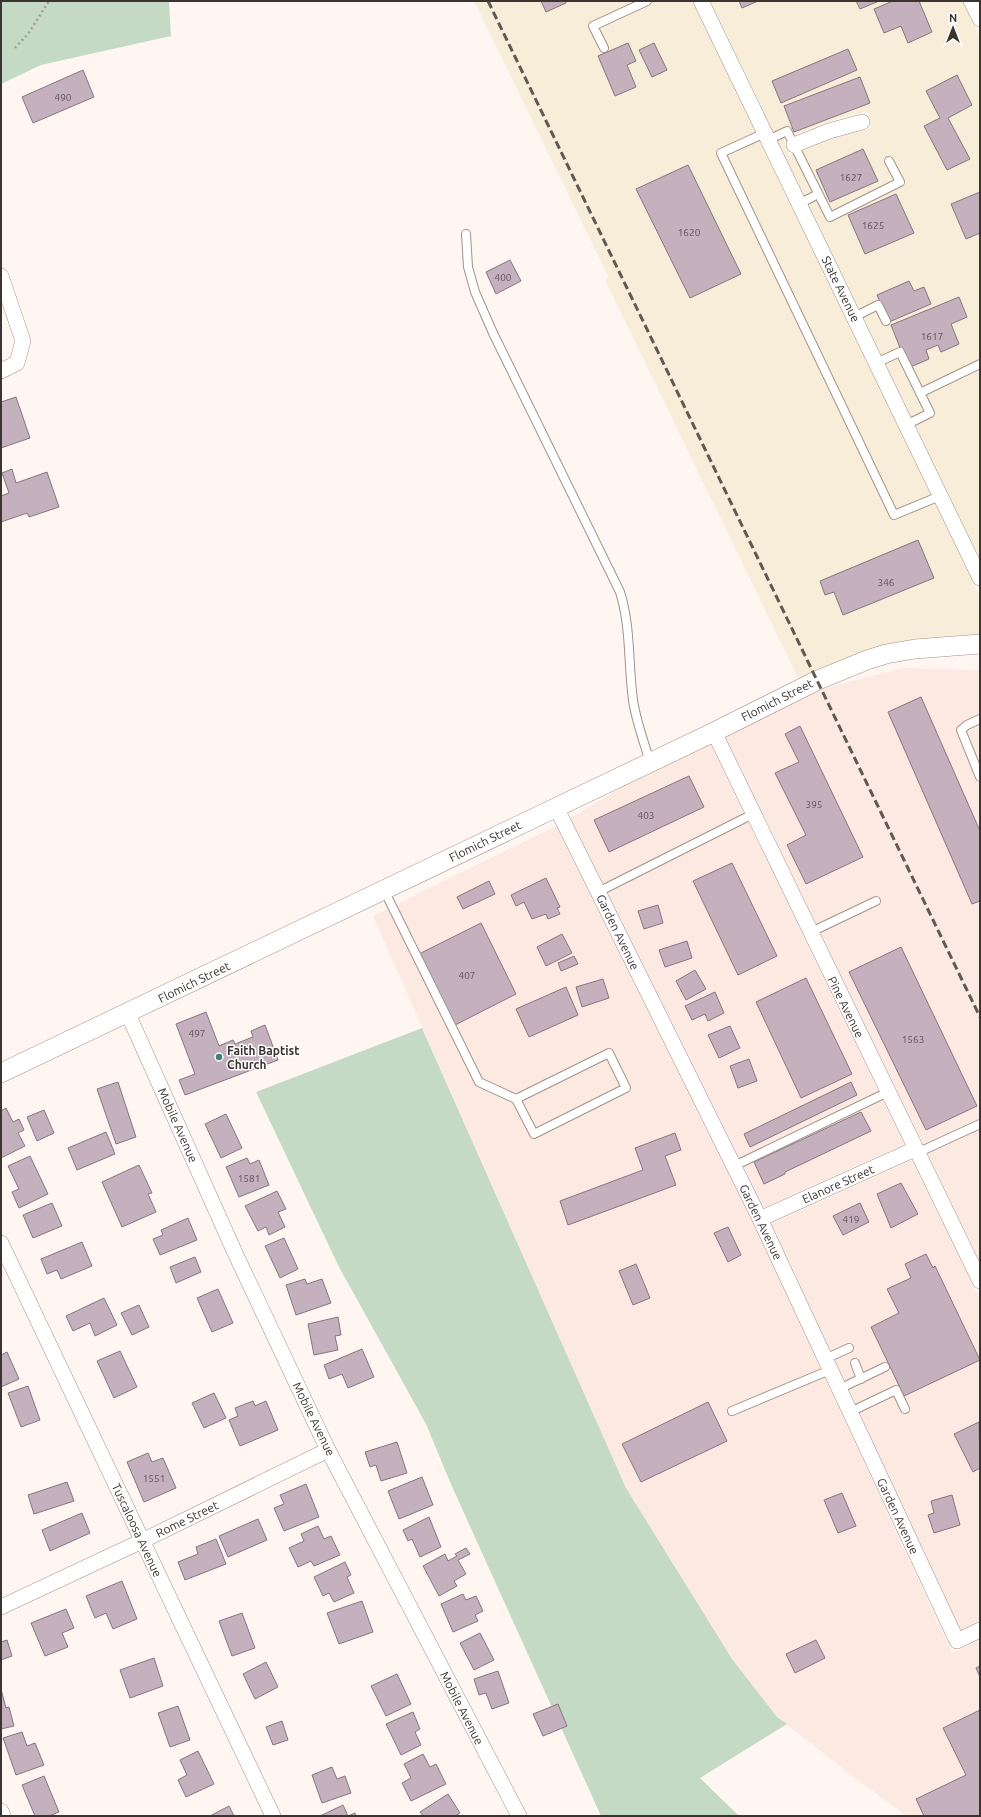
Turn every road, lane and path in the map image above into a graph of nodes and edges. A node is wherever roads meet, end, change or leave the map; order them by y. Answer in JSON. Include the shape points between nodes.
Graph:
{"nodes":[{"id":1,"x":49,"y":1,"type":"edge"},
{"id":2,"x":647,"y":1,"type":"edge"},
{"id":3,"x":701,"y":1,"type":"edge"},
{"id":4,"x":972,"y":1,"type":"edge"},
{"id":5,"x":980,"y":18,"type":"edge"},
{"id":6,"x":15,"y":48,"type":"dead end"},
{"id":7,"x":604,"y":48,"type":"dead end"},
{"id":8,"x":862,"y":122,"type":"dead end"},
{"id":9,"x":767,"y":137,"type":"junction"},
{"id":10,"x":794,"y":144,"type":"junction"},
{"id":11,"x":889,"y":161,"type":"dead end"},
{"id":12,"x":818,"y":194,"type":"junction"},
{"id":13,"x":799,"y":204,"type":"junction"},
{"id":14,"x":466,"y":234,"type":"dead end"},
{"id":15,"x":1,"y":276,"type":"edge"},
{"id":16,"x":854,"y":317,"type":"junction"},
{"id":17,"x":886,"y":322,"type":"dead end"},
{"id":18,"x":876,"y":363,"type":"junction"},
{"id":19,"x":980,"y":364,"type":"edge"},
{"id":20,"x":1,"y":371,"type":"edge"},
{"id":21,"x":920,"y":393,"type":"junction"},
{"id":22,"x":906,"y":425,"type":"junction"},
{"id":23,"x":940,"y":496,"type":"junction"},
{"id":24,"x":980,"y":578,"type":"edge"},
{"id":25,"x":980,"y":644,"type":"edge"},
{"id":26,"x":980,"y":719,"type":"edge"},
{"id":27,"x":714,"y":732,"type":"junction"},
{"id":28,"x":650,"y":762,"type":"junction"},
{"id":29,"x":980,"y":777,"type":"edge"},
{"id":30,"x":556,"y":807,"type":"junction"},
{"id":31,"x":753,"y":814,"type":"junction"},
{"id":32,"x":384,"y":890,"type":"junction"},
{"id":33,"x":598,"y":892,"type":"junction"},
{"id":34,"x":876,"y":901,"type":"dead end"},
{"id":35,"x":810,"y":932,"type":"junction"},
{"id":36,"x":128,"y":1014,"type":"junction"},
{"id":37,"x":1,"y":1073,"type":"edge"},
{"id":38,"x":888,"y":1092,"type":"junction"},
{"id":39,"x":516,"y":1099,"type":"junction"},
{"id":40,"x":980,"y":1124,"type":"edge"},
{"id":41,"x":916,"y":1151,"type":"junction"},
{"id":42,"x":734,"y":1166,"type":"junction"},
{"id":43,"x":760,"y":1219,"type":"junction"},
{"id":44,"x":1,"y":1243,"type":"edge"},
{"id":45,"x":980,"y":1281,"type":"edge"},
{"id":46,"x":849,"y":1348,"type":"dead end"},
{"id":47,"x":828,"y":1364,"type":"junction"},
{"id":48,"x":855,"y":1364,"type":"dead end"},
{"id":49,"x":885,"y":1367,"type":"dead end"},
{"id":50,"x":861,"y":1379,"type":"junction"},
{"id":51,"x":839,"y":1388,"type":"junction"},
{"id":52,"x":905,"y":1409,"type":"dead end"},
{"id":53,"x":732,"y":1410,"type":"dead end"},
{"id":54,"x":850,"y":1412,"type":"junction"},
{"id":55,"x":328,"y":1450,"type":"junction"},
{"id":56,"x":142,"y":1541,"type":"junction"},
{"id":57,"x":1,"y":1607,"type":"edge"},
{"id":58,"x":980,"y":1630,"type":"edge"},
{"id":59,"x":1,"y":1811,"type":"edge"},
{"id":60,"x":4,"y":1816,"type":"edge"},
{"id":61,"x":273,"y":1816,"type":"edge"},
{"id":62,"x":519,"y":1816,"type":"edge"}],
"edges":[{"from":1,"to":6,"type":"path","via":[[28,34]]},
{"from":2,"to":7,"type":"lane","via":[[593,26]]},
{"from":3,"to":9,"type":"street","name":"State Avenue"},
{"from":4,"to":5,"type":"street"},
{"from":8,"to":10,"type":"street"},
{"from":9,"to":10,"type":"lane","via":[[787,131]]},
{"from":9,"to":13,"type":"street","name":"State Avenue"},
{"from":9,"to":23,"type":"lane","via":[[721,153],[894,515]]},
{"from":10,"to":12,"type":"lane"},
{"from":11,"to":12,"type":"lane","via":[[900,182],[830,217]]},
{"from":12,"to":13,"type":"lane"},
{"from":13,"to":16,"type":"street","name":"State Avenue"},
{"from":14,"to":28,"type":"lane","via":[[468,267],[475,292],[620,592],[628,630],[633,700]]},
{"from":15,"to":20,"type":"street","via":[[23,341],[17,363]]},
{"from":16,"to":17,"type":"lane","via":[[878,305]]},
{"from":16,"to":18,"type":"street","name":"State Avenue"},
{"from":18,"to":21,"type":"lane","via":[[900,352]]},
{"from":18,"to":22,"type":"street","name":"State Avenue"},
{"from":19,"to":21,"type":"lane"},
{"from":21,"to":22,"type":"lane","via":[[930,413]]},
{"from":22,"to":23,"type":"street","name":"State Avenue"},
{"from":23,"to":24,"type":"street","name":"State Avenue"},
{"from":25,"to":27,"type":"street","name":"Flomich Street","via":[[915,649],[867,660],[818,680]]},
{"from":26,"to":29,"type":"lane","via":[[961,730]]},
{"from":27,"to":28,"type":"street","name":"Flomich Street"},
{"from":27,"to":31,"type":"street","name":"Pine Avenue"},
{"from":28,"to":30,"type":"street","name":"Flomich Street"},
{"from":30,"to":32,"type":"street","name":"Flomich Street"},
{"from":30,"to":33,"type":"street","name":"Garden Avenue"},
{"from":31,"to":33,"type":"lane"},
{"from":31,"to":35,"type":"street","name":"Pine Avenue"},
{"from":32,"to":36,"type":"street","name":"Flomich Street"},
{"from":32,"to":39,"type":"lane","via":[[479,1082]]},
{"from":33,"to":42,"type":"street","name":"Garden Avenue"},
{"from":34,"to":35,"type":"lane"},
{"from":35,"to":38,"type":"street","name":"Pine Avenue"},
{"from":36,"to":37,"type":"street","name":"Flomich Street"},
{"from":36,"to":55,"type":"street","name":"Mobile Avenue","via":[[236,1255]]},
{"from":38,"to":41,"type":"street","name":"Pine Avenue"},
{"from":38,"to":42,"type":"lane"},
{"from":39,"to":39,"type":"lane","via":[[609,1053],[626,1088],[534,1134]]},
{"from":40,"to":41,"type":"lane"},
{"from":41,"to":43,"type":"street","name":"Elanore Street"},
{"from":41,"to":45,"type":"street","name":"Pine Avenue"},
{"from":42,"to":43,"type":"street","name":"Garden Avenue"},
{"from":43,"to":47,"type":"street","name":"Garden Avenue"},
{"from":44,"to":56,"type":"street","name":"Tuscaloosa Avenue"},
{"from":46,"to":47,"type":"lane"},
{"from":47,"to":51,"type":"street","name":"Garden Avenue"},
{"from":47,"to":53,"type":"lane"},
{"from":48,"to":50,"type":"lane"},
{"from":49,"to":50,"type":"lane"},
{"from":50,"to":51,"type":"lane"},
{"from":51,"to":54,"type":"street","name":"Garden Avenue"},
{"from":52,"to":54,"type":"lane","via":[[896,1390]]},
{"from":54,"to":58,"type":"street","name":"Garden Avenue","via":[[957,1641]]},
{"from":55,"to":56,"type":"street","name":"Rome Street"},
{"from":55,"to":62,"type":"street","name":"Mobile Avenue"},
{"from":56,"to":57,"type":"street","name":"Rome Street"},
{"from":56,"to":61,"type":"street","name":"Tuscaloosa Avenue"},
{"from":59,"to":60,"type":"street"}]}
